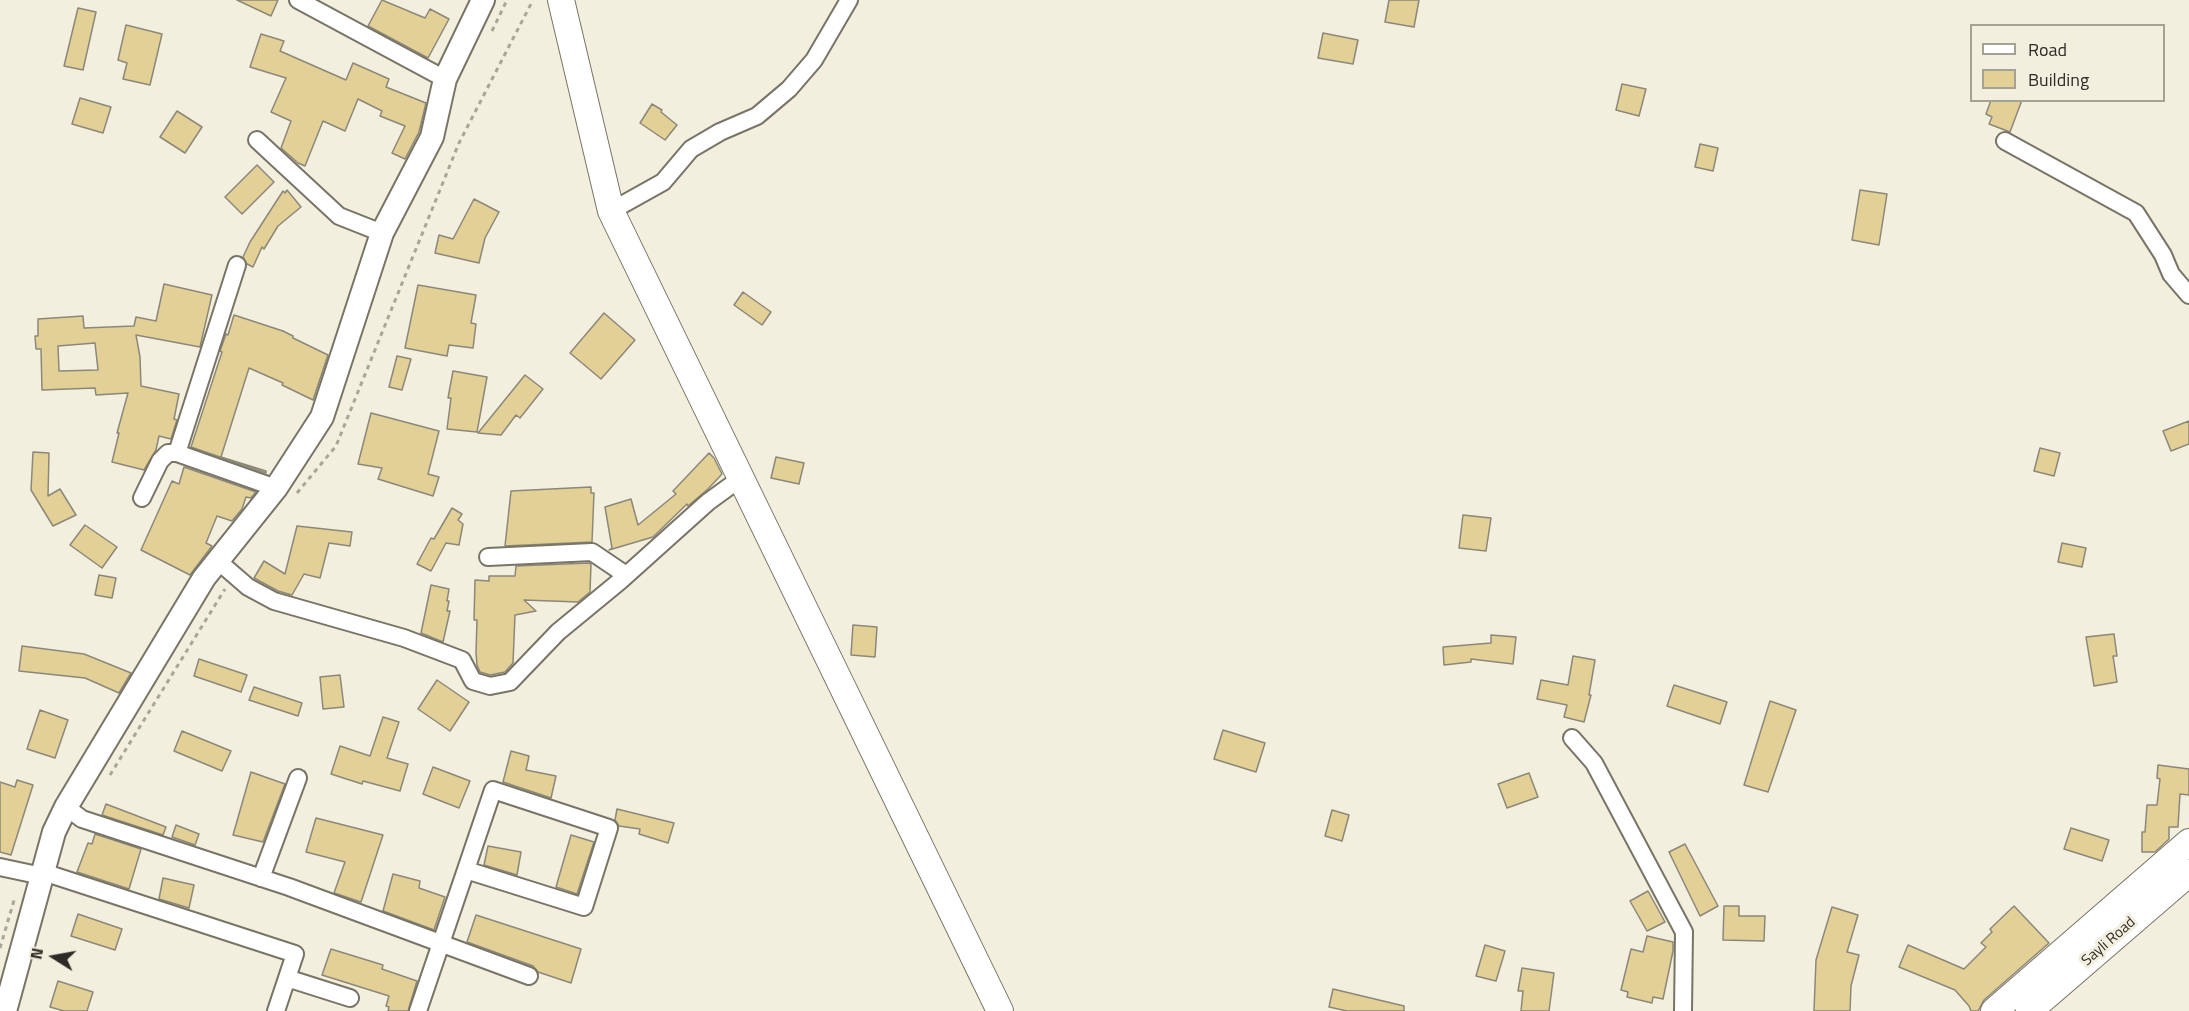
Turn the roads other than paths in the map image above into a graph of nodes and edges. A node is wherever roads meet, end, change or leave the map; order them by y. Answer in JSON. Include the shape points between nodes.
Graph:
{"nodes":[{"id":1,"x":298,"y":0,"type":"edge"},
{"id":2,"x":483,"y":0,"type":"edge"},
{"id":3,"x":561,"y":0,"type":"edge"},
{"id":4,"x":849,"y":0,"type":"edge"},
{"id":5,"x":445,"y":79,"type":"junction"},
{"id":6,"x":257,"y":140,"type":"dead end"},
{"id":7,"x":2005,"y":141,"type":"dead end"},
{"id":8,"x":611,"y":211,"type":"junction"},
{"id":9,"x":382,"y":233,"type":"junction"},
{"id":10,"x":237,"y":265,"type":"dead end"},
{"id":11,"x":2189,"y":295,"type":"edge"},
{"id":12,"x":177,"y":453,"type":"junction"},
{"id":13,"x":741,"y":478,"type":"junction"},
{"id":14,"x":276,"y":488,"type":"junction"},
{"id":15,"x":142,"y":498,"type":"dead end"},
{"id":16,"x":488,"y":557,"type":"dead end"},
{"id":17,"x":218,"y":561,"type":"junction"},
{"id":18,"x":626,"y":575,"type":"junction"},
{"id":19,"x":1572,"y":738,"type":"dead end"},
{"id":20,"x":298,"y":778,"type":"dead end"},
{"id":21,"x":66,"y":807,"type":"junction"},
{"id":22,"x":2189,"y":842,"type":"edge"},
{"id":23,"x":0,"y":867,"type":"edge"},
{"id":24,"x":466,"y":870,"type":"junction"},
{"id":25,"x":2189,"y":873,"type":"edge"},
{"id":26,"x":43,"y":874,"type":"junction"},
{"id":27,"x":261,"y":878,"type":"junction"},
{"id":28,"x":441,"y":943,"type":"junction"},
{"id":29,"x":529,"y":976,"type":"dead end"},
{"id":30,"x":287,"y":978,"type":"junction"},
{"id":31,"x":350,"y":998,"type":"dead end"},
{"id":32,"x":5,"y":1011,"type":"edge"},
{"id":33,"x":276,"y":1011,"type":"edge"},
{"id":34,"x":418,"y":1011,"type":"edge"},
{"id":35,"x":1000,"y":1011,"type":"edge"},
{"id":36,"x":1683,"y":1011,"type":"edge"},
{"id":37,"x":1994,"y":1011,"type":"edge"},
{"id":38,"x":2029,"y":1011,"type":"edge"}],
"edges":[{"from":1,"to":5,"type":"street"},
{"from":2,"to":5,"type":"main road"},
{"from":3,"to":8,"type":"main road"},
{"from":4,"to":8,"type":"street","via":[[814,60],[789,89],[757,116],[691,149],[663,182]]},
{"from":5,"to":9,"type":"main road","via":[[432,137]]},
{"from":6,"to":9,"type":"street","via":[[339,216]]},
{"from":7,"to":11,"type":"street","via":[[2136,213],[2171,274]]},
{"from":8,"to":13,"type":"main road"},
{"from":9,"to":14,"type":"main road","via":[[322,417]]},
{"from":10,"to":12,"type":"street"},
{"from":12,"to":14,"type":"street"},
{"from":12,"to":15,"type":"street","via":[[168,453],[160,461]]},
{"from":13,"to":18,"type":"street"},
{"from":13,"to":35,"type":"main road"},
{"from":14,"to":17,"type":"main road"},
{"from":16,"to":18,"type":"street","via":[[592,552]]},
{"from":17,"to":18,"type":"street","via":[[274,601],[404,638],[462,660],[473,681],[490,686],[510,682],[558,632]]},
{"from":17,"to":21,"type":"main road"},
{"from":19,"to":36,"type":"street","via":[[1594,763],[1684,932]]},
{"from":20,"to":27,"type":"street"},
{"from":21,"to":26,"type":"main road","via":[[54,832]]},
{"from":21,"to":27,"type":"street","via":[[82,819]]},
{"from":22,"to":37,"type":"main road"},
{"from":23,"to":26,"type":"street"},
{"from":24,"to":24,"type":"street","via":[[493,790],[609,828],[584,907]]},
{"from":24,"to":28,"type":"street"},
{"from":25,"to":38,"type":"main road","name":"Sayli Road"},
{"from":26,"to":30,"type":"street","via":[[295,954]]},
{"from":26,"to":32,"type":"main road"},
{"from":27,"to":28,"type":"street"},
{"from":28,"to":29,"type":"street"},
{"from":28,"to":34,"type":"street"},
{"from":30,"to":31,"type":"street"},
{"from":30,"to":33,"type":"street"}]}
